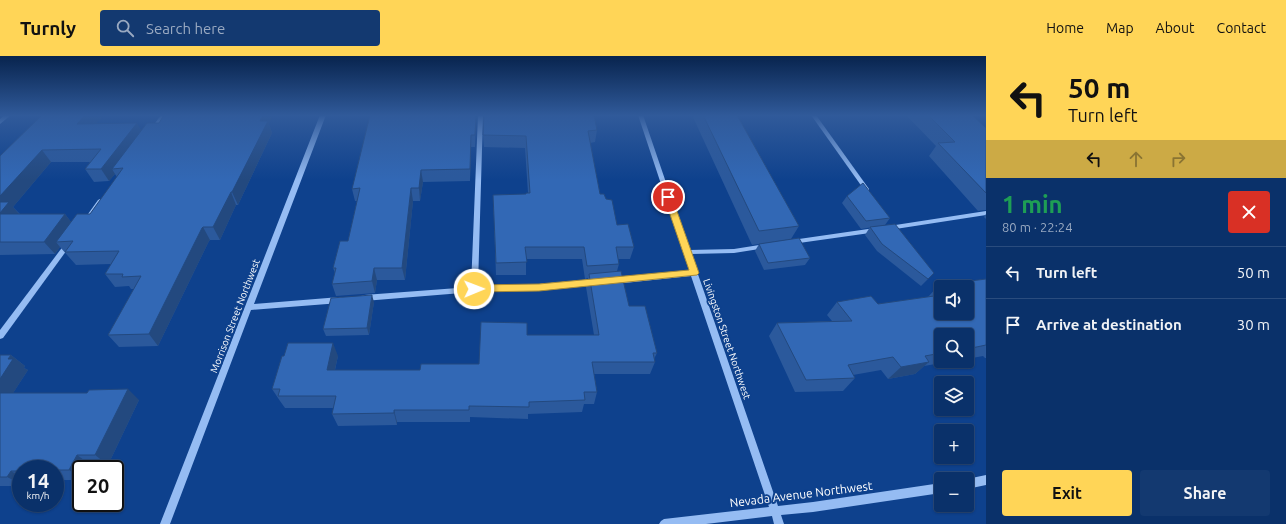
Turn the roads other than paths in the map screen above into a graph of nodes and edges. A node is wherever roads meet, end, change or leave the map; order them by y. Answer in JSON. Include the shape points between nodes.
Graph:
{"nodes":[{"id":1,"x":315,"y":137,"type":"edge"},
{"id":2,"x":479,"y":137,"type":"edge"},
{"id":3,"x":647,"y":137,"type":"edge"},
{"id":4,"x":829,"y":137,"type":"edge"},
{"id":5,"x":872,"y":196,"type":"edge"},
{"id":6,"x":103,"y":197,"type":"edge"},
{"id":7,"x":986,"y":213,"type":"edge"},
{"id":8,"x":890,"y":221,"type":"edge"},
{"id":9,"x":80,"y":228,"type":"edge"},
{"id":10,"x":894,"y":228,"type":"junction"},
{"id":11,"x":75,"y":235,"type":"edge"},
{"id":12,"x":787,"y":243,"type":"edge"},
{"id":13,"x":772,"y":245,"type":"edge"},
{"id":14,"x":687,"y":252,"type":"junction"},
{"id":15,"x":694,"y":273,"type":"junction"},
{"id":16,"x":474,"y":289,"type":"junction"},
{"id":17,"x":358,"y":298,"type":"edge"},
{"id":18,"x":350,"y":299,"type":"edge"},
{"id":19,"x":249,"y":307,"type":"junction"},
{"id":20,"x":0,"y":336,"type":"edge"},
{"id":21,"x":986,"y":480,"type":"edge"},
{"id":22,"x":974,"y":483,"type":"edge"},
{"id":23,"x":934,"y":489,"type":"edge"},
{"id":24,"x":774,"y":511,"type":"junction"},
{"id":25,"x":165,"y":524,"type":"edge"},
{"id":26,"x":664,"y":524,"type":"edge"},
{"id":27,"x":779,"y":524,"type":"edge"}],
"edges":[{"from":1,"to":19,"type":"street","name":"Morrison Street Northwest"},
{"from":2,"to":16,"type":"street"},
{"from":3,"to":14,"type":"street","name":"Livingston Street Northwest"},
{"from":4,"to":5,"type":"street"},
{"from":6,"to":9,"type":"street"},
{"from":7,"to":10,"type":"street"},
{"from":8,"to":10,"type":"street"},
{"from":10,"to":12,"type":"street"},
{"from":11,"to":20,"type":"street"},
{"from":13,"to":14,"type":"street","via":[[734,251]]},
{"from":14,"to":15,"type":"street","name":"Livingston Street Northwest"},
{"from":15,"to":16,"type":"street","via":[[539,287]]},
{"from":15,"to":24,"type":"street","name":"Livingston Street Northwest"},
{"from":16,"to":17,"type":"street"},
{"from":18,"to":19,"type":"street"},
{"from":19,"to":25,"type":"street","name":"Morrison Street Northwest"},
{"from":21,"to":22,"type":"street"},
{"from":23,"to":24,"type":"street","name":"Nevada Avenue Northwest"},
{"from":24,"to":26,"type":"street","name":"Nevada Avenue Northwest"},
{"from":24,"to":27,"type":"street","name":"Livingston Street Northwest"}]}
